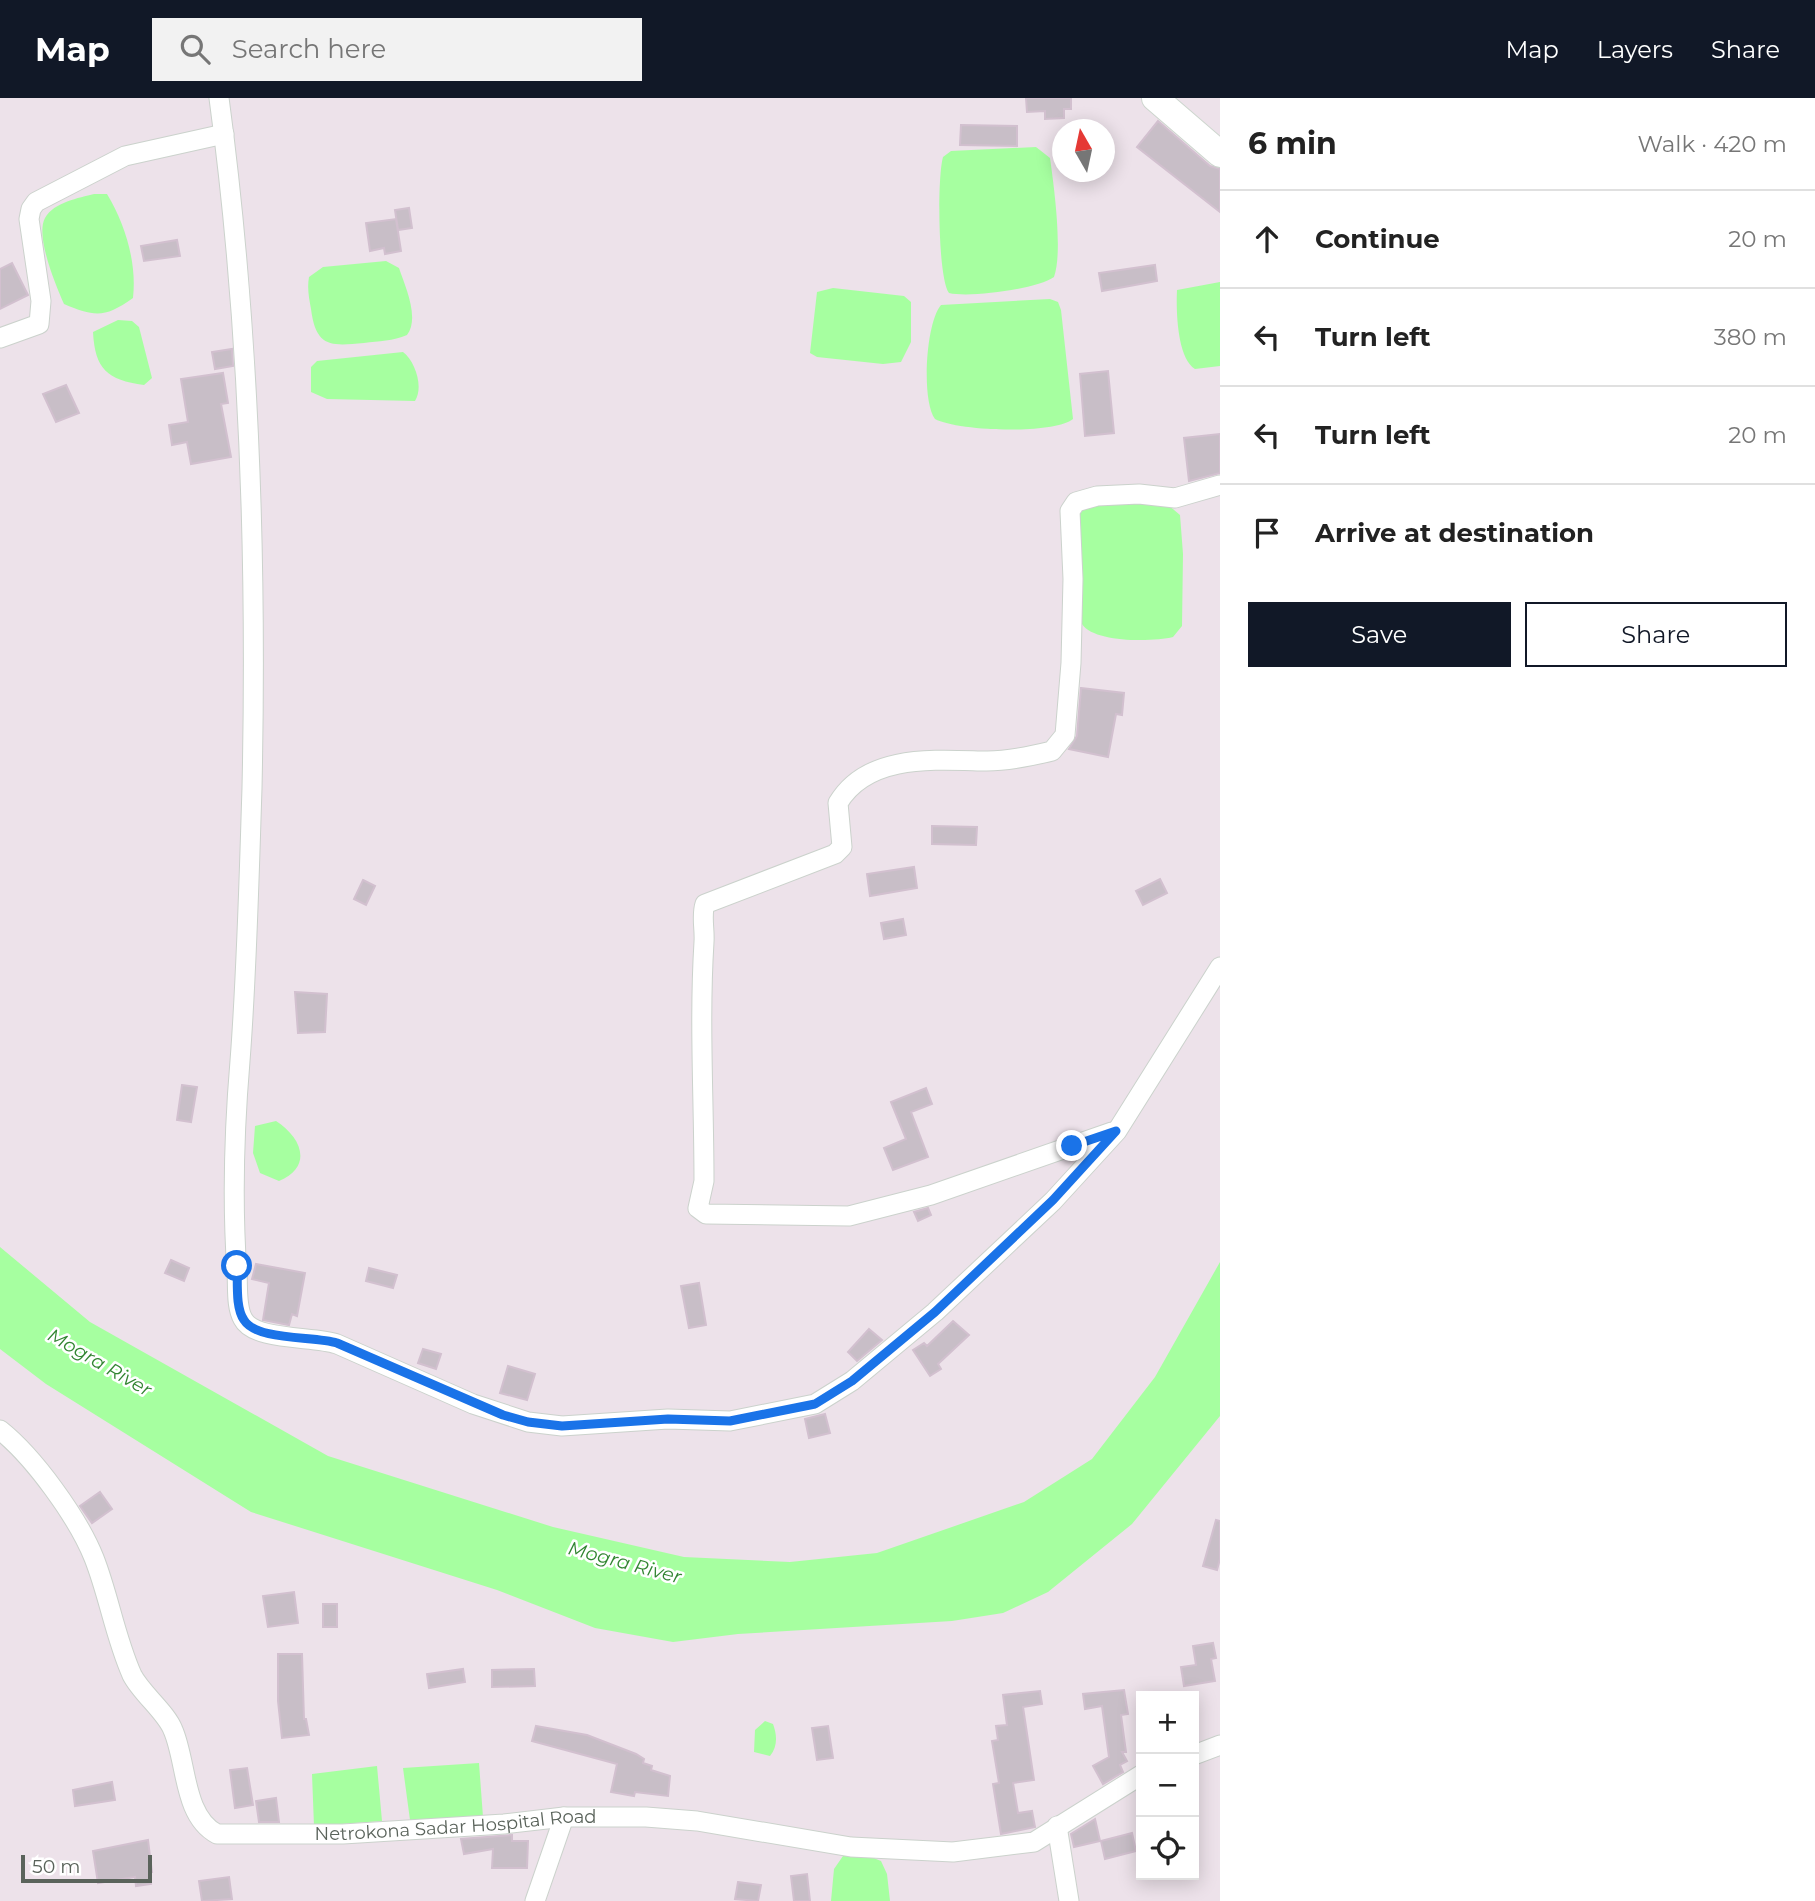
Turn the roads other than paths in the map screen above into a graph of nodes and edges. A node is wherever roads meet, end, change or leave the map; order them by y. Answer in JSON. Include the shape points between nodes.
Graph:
{"nodes":[{"id":1,"x":219,"y":98,"type":"edge"},
{"id":2,"x":1155,"y":98,"type":"edge"},
{"id":3,"x":224,"y":134,"type":"junction"},
{"id":4,"x":1220,"y":154,"type":"edge"},
{"id":5,"x":0,"y":338,"type":"edge"},
{"id":6,"x":1220,"y":485,"type":"edge"},
{"id":7,"x":1220,"y":967,"type":"edge"},
{"id":8,"x":1116,"y":1131,"type":"junction"},
{"id":9,"x":0,"y":1430,"type":"edge"},
{"id":10,"x":1220,"y":1745,"type":"edge"},
{"id":11,"x":1197,"y":1754,"type":"edge"},
{"id":12,"x":1136,"y":1779,"type":"edge"},
{"id":13,"x":564,"y":1817,"type":"junction"},
{"id":14,"x":1057,"y":1826,"type":"junction"},
{"id":15,"x":535,"y":1901,"type":"edge"},
{"id":16,"x":1069,"y":1901,"type":"edge"}],
"edges":[{"from":1,"to":3,"type":"street"},
{"from":2,"to":4,"type":"street"},
{"from":3,"to":5,"type":"street","via":[[125,156],[36,202],[29,219],[41,302],[39,324]]},
{"from":3,"to":8,"type":"street","via":[[236,227],[254,531],[247,975],[233,1141],[234,1239],[242,1319],[259,1331],[337,1343],[473,1404],[528,1422],[574,1426],[668,1419],[730,1421],[802,1407],[852,1381],[935,1312],[1053,1200]]},
{"from":6,"to":8,"type":"street","via":[[1175,498],[1097,496],[1076,502],[1070,511],[1071,663],[1065,735],[1052,751],[990,761],[911,761],[855,780],[838,803],[842,847],[835,854],[705,904],[703,911],[704,1181],[697,1203],[706,1214],[849,1216],[930,1195]]},
{"from":7,"to":8,"type":"street"},
{"from":9,"to":13,"type":"street","name":"Netrokona Sadar Hospital Road","via":[[15,1442],[68,1511],[94,1557],[125,1659],[136,1683],[172,1726],[190,1795],[207,1829],[239,1836],[343,1834]]},
{"from":10,"to":11,"type":"street"},
{"from":12,"to":14,"type":"street","name":"Netrokona Sadar Hospital Road"},
{"from":13,"to":14,"type":"street","name":"Netrokona Sadar Hospital Road","via":[[698,1821],[774,1836],[898,1851],[997,1848],[1034,1842]]},
{"from":13,"to":15,"type":"street"},
{"from":14,"to":16,"type":"street"}]}
